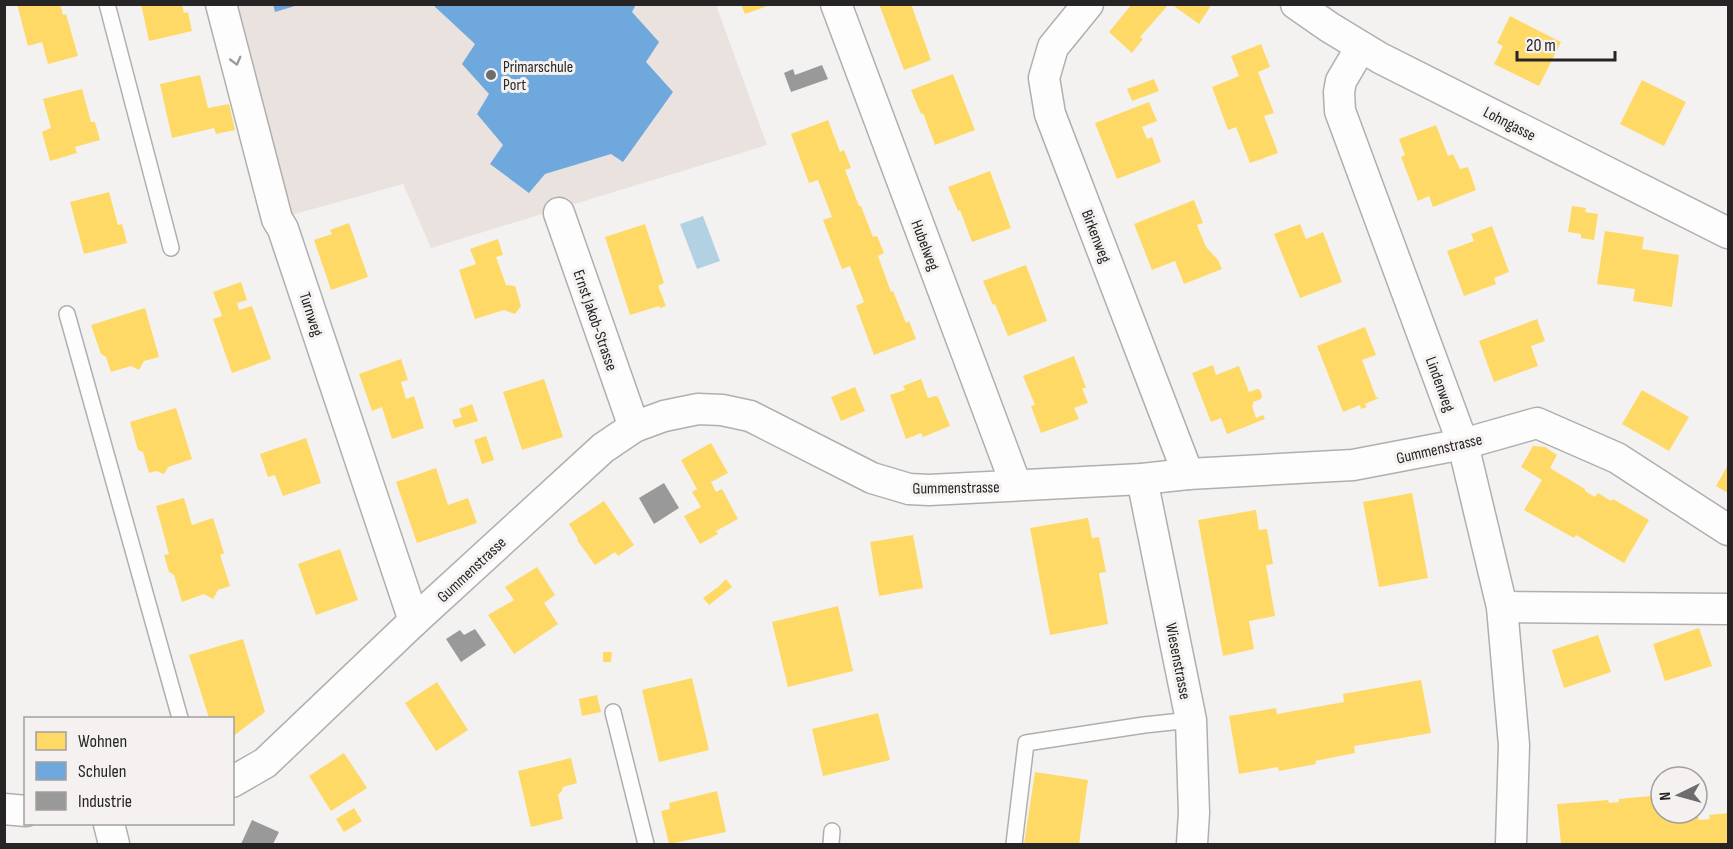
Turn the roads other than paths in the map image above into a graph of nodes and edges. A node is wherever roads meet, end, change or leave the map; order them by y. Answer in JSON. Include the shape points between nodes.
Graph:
{"nodes":[{"id":1,"x":107,"y":4,"type":"edge"},
{"id":2,"x":221,"y":4,"type":"edge"},
{"id":3,"x":836,"y":4,"type":"edge"},
{"id":4,"x":1088,"y":4,"type":"edge"},
{"id":5,"x":1296,"y":4,"type":"edge"},
{"id":6,"x":1361,"y":47,"type":"junction"},
{"id":7,"x":559,"y":213,"type":"dead end"},
{"id":8,"x":1728,"y":233,"type":"edge"},
{"id":9,"x":171,"y":248,"type":"dead end"},
{"id":10,"x":67,"y":314,"type":"dead end"},
{"id":11,"x":634,"y":427,"type":"junction"},
{"id":12,"x":1464,"y":444,"type":"junction"},
{"id":13,"x":1188,"y":474,"type":"junction"},
{"id":14,"x":1142,"y":479,"type":"junction"},
{"id":15,"x":1016,"y":485,"type":"junction"},
{"id":16,"x":1728,"y":530,"type":"edge"},
{"id":17,"x":1502,"y":607,"type":"junction"},
{"id":18,"x":1728,"y":609,"type":"edge"},
{"id":19,"x":414,"y":621,"type":"junction"},
{"id":20,"x":613,"y":712,"type":"dead end"},
{"id":21,"x":180,"y":717,"type":"edge"},
{"id":22,"x":1191,"y":720,"type":"junction"},
{"id":23,"x":234,"y":781,"type":"edge"},
{"id":24,"x":4,"y":809,"type":"edge"},
{"id":25,"x":24,"y":811,"type":"edge"},
{"id":26,"x":109,"y":825,"type":"edge"},
{"id":27,"x":114,"y":844,"type":"edge"},
{"id":28,"x":646,"y":844,"type":"edge"},
{"id":29,"x":1014,"y":844,"type":"edge"},
{"id":30,"x":1192,"y":844,"type":"edge"},
{"id":31,"x":1510,"y":844,"type":"edge"}],
"edges":[{"from":1,"to":9,"type":"lane"},
{"from":2,"to":19,"type":"street","name":"Turnweg","one_way":true,"via":[[278,219]]},
{"from":3,"to":15,"type":"street","name":"Hubelweg"},
{"from":4,"to":13,"type":"street","name":"Birkenweg","via":[[1053,47],[1044,78],[1050,114]]},
{"from":5,"to":6,"type":"street","name":"Lohngasse"},
{"from":6,"to":8,"type":"street","name":"Lohngasse"},
{"from":6,"to":12,"type":"street","name":"Lindenweg","via":[[1341,81],[1340,111]]},
{"from":7,"to":11,"type":"street","name":"Ernst Jakob-Strasse"},
{"from":10,"to":21,"type":"lane"},
{"from":11,"to":15,"type":"street","name":"Gummenstrasse","via":[[698,409],[722,410],[750,416],[872,478],[909,489]]},
{"from":11,"to":19,"type":"street","name":"Gummenstrasse","via":[[603,448]]},
{"from":12,"to":13,"type":"street","name":"Gummenstrasse","via":[[1353,465]]},
{"from":12,"to":16,"type":"street","name":"Gummenstrasse","via":[[1537,423],[1617,458]]},
{"from":12,"to":17,"type":"street","name":"Lindenweg"},
{"from":13,"to":14,"type":"street","name":"Gummenstrasse"},
{"from":14,"to":15,"type":"street","name":"Gummenstrasse"},
{"from":14,"to":22,"type":"street","name":"Wiesenstrasse"},
{"from":17,"to":18,"type":"street"},
{"from":17,"to":31,"type":"street","name":"Lindenweg","via":[[1514,745]]},
{"from":19,"to":23,"type":"street","name":"Gummenstrasse","via":[[265,763]]},
{"from":20,"to":28,"type":"lane"},
{"from":22,"to":29,"type":"lane","via":[[1026,743]]},
{"from":22,"to":30,"type":"street","name":"Wiesenstrasse"},
{"from":24,"to":25,"type":"street"},
{"from":26,"to":27,"type":"street"}]}
